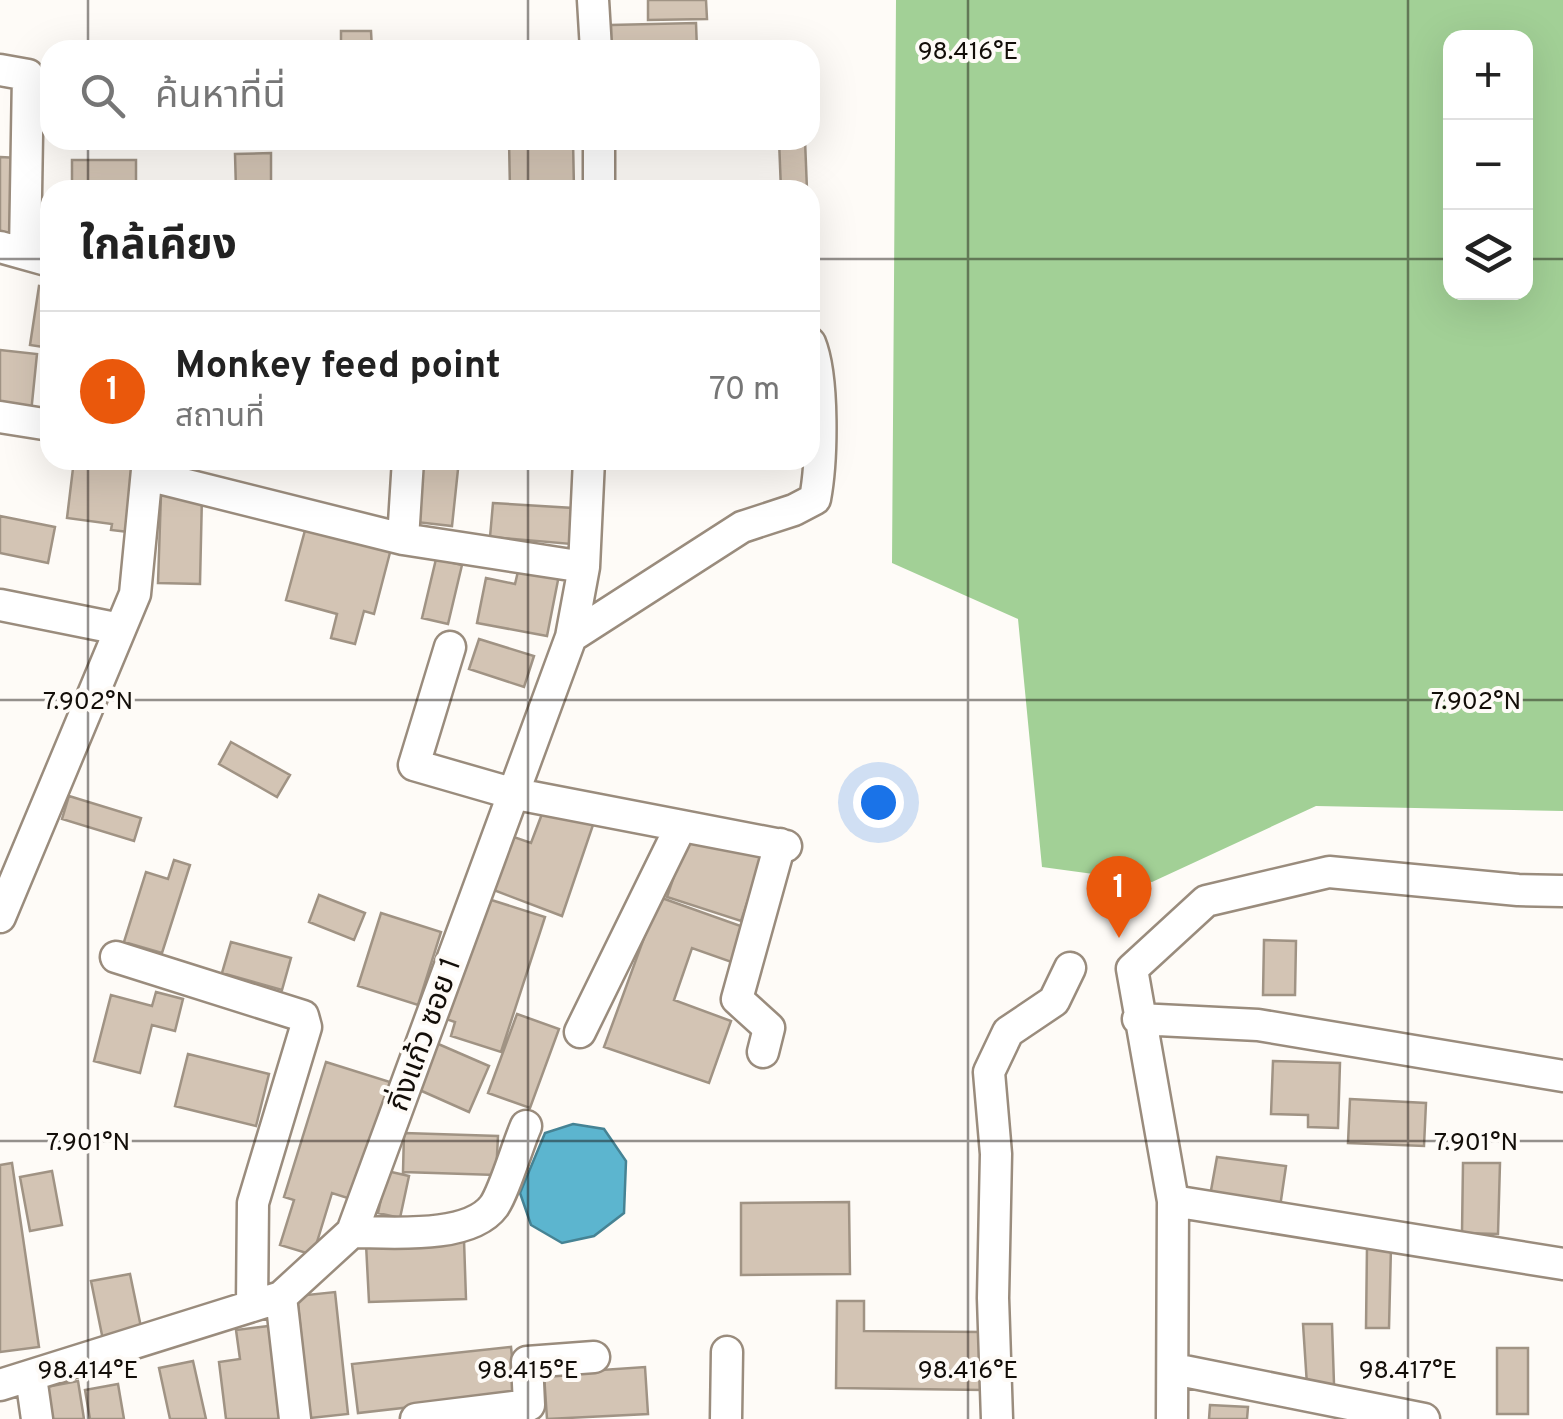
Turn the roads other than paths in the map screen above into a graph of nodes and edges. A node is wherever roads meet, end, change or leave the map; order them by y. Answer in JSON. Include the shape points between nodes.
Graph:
{"nodes":[{"id":1,"x":594,"y":0,"type":"edge"},
{"id":2,"x":596,"y":40,"type":"edge"},
{"id":3,"x":0,"y":70,"type":"edge"},
{"id":4,"x":599,"y":150,"type":"edge"},
{"id":5,"x":598,"y":180,"type":"edge"},
{"id":6,"x":25,"y":254,"type":"edge"},
{"id":7,"x":0,"y":417,"type":"edge"},
{"id":8,"x":40,"y":423,"type":"edge"},
{"id":9,"x":147,"y":470,"type":"edge"},
{"id":10,"x":158,"y":470,"type":"edge"},
{"id":11,"x":407,"y":470,"type":"edge"},
{"id":12,"x":588,"y":470,"type":"edge"},
{"id":13,"x":820,"y":470,"type":"edge"},
{"id":14,"x":402,"y":539,"type":"junction"},
{"id":15,"x":584,"y":566,"type":"junction"},
{"id":16,"x":0,"y":605,"type":"edge"},
{"id":17,"x":120,"y":629,"type":"junction"},
{"id":18,"x":571,"y":637,"type":"junction"},
{"id":19,"x":450,"y":647,"type":"dead end"},
{"id":20,"x":511,"y":793,"type":"junction"},
{"id":21,"x":681,"y":826,"type":"junction"},
{"id":22,"x":1563,"y":891,"type":"edge"},
{"id":23,"x":0,"y":917,"type":"edge"},
{"id":24,"x":116,"y":956,"type":"dead end"},
{"id":25,"x":1070,"y":968,"type":"dead end"},
{"id":26,"x":1138,"y":1019,"type":"junction"},
{"id":27,"x":580,"y":1032,"type":"dead end"},
{"id":28,"x":763,"y":1052,"type":"dead end"},
{"id":29,"x":1563,"y":1076,"type":"edge"},
{"id":30,"x":526,"y":1126,"type":"dead end"},
{"id":31,"x":1173,"y":1201,"type":"junction"},
{"id":32,"x":352,"y":1232,"type":"junction"},
{"id":33,"x":1563,"y":1264,"type":"edge"},
{"id":34,"x":266,"y":1301,"type":"junction"},
{"id":35,"x":727,"y":1352,"type":"dead end"},
{"id":36,"x":594,"y":1357,"type":"dead end"},
{"id":37,"x":1174,"y":1368,"type":"junction"},
{"id":38,"x":31,"y":1376,"type":"junction"},
{"id":39,"x":0,"y":1385,"type":"edge"},
{"id":40,"x":37,"y":1419,"type":"edge"},
{"id":41,"x":295,"y":1419,"type":"edge"},
{"id":42,"x":416,"y":1419,"type":"edge"},
{"id":43,"x":726,"y":1419,"type":"edge"},
{"id":44,"x":996,"y":1419,"type":"edge"},
{"id":45,"x":1172,"y":1419,"type":"edge"},
{"id":46,"x":1424,"y":1419,"type":"edge"}],
"edges":[{"from":1,"to":2,"type":"street"},
{"from":3,"to":6,"type":"street","via":[[28,76]]},
{"from":4,"to":5,"type":"street"},
{"from":7,"to":8,"type":"street"},
{"from":9,"to":17,"type":"street","via":[[135,594]]},
{"from":10,"to":14,"type":"street"},
{"from":11,"to":14,"type":"street"},
{"from":12,"to":15,"type":"street","name":"กิ่งแก้ว ซอย 1"},
{"from":13,"to":18,"type":"street","via":[[815,499],[742,527]]},
{"from":14,"to":15,"type":"street"},
{"from":15,"to":18,"type":"street","name":"กิ่งแก้ว ซอย 1"},
{"from":16,"to":17,"type":"street"},
{"from":17,"to":23,"type":"street"},
{"from":18,"to":20,"type":"street","name":"กิ่งแก้ว ซอย 1"},
{"from":19,"to":20,"type":"street","via":[[414,765]]},
{"from":20,"to":21,"type":"street"},
{"from":20,"to":32,"type":"street","name":"กิ่งแก้ว ซอย 1"},
{"from":21,"to":27,"type":"street"},
{"from":21,"to":28,"type":"street","via":[[783,845],[737,999],[769,1028]]},
{"from":22,"to":26,"type":"street","via":[[1328,872],[1206,901],[1132,969]]},
{"from":24,"to":34,"type":"street","via":[[303,1016],[306,1027],[252,1203]]},
{"from":25,"to":44,"type":"street","via":[[1054,1001],[1008,1032],[989,1072],[996,1154]]},
{"from":26,"to":29,"type":"street","via":[[1258,1025]]},
{"from":26,"to":31,"type":"street"},
{"from":30,"to":32,"type":"street","via":[[493,1207],[472,1222],[442,1230]]},
{"from":31,"to":33,"type":"street"},
{"from":31,"to":37,"type":"street"},
{"from":32,"to":34,"type":"street","name":"กิ่งแก้ว ซอย 1"},
{"from":34,"to":38,"type":"street","name":"กิ่งแก้ว ซอย 1"},
{"from":34,"to":41,"type":"street"},
{"from":35,"to":43,"type":"street"},
{"from":36,"to":42,"type":"street","via":[[527,1362],[529,1405]]},
{"from":37,"to":45,"type":"street"},
{"from":37,"to":46,"type":"street"},
{"from":38,"to":39,"type":"street","name":"กิ่งแก้ว ซอย 1"},
{"from":38,"to":40,"type":"street"}]}
